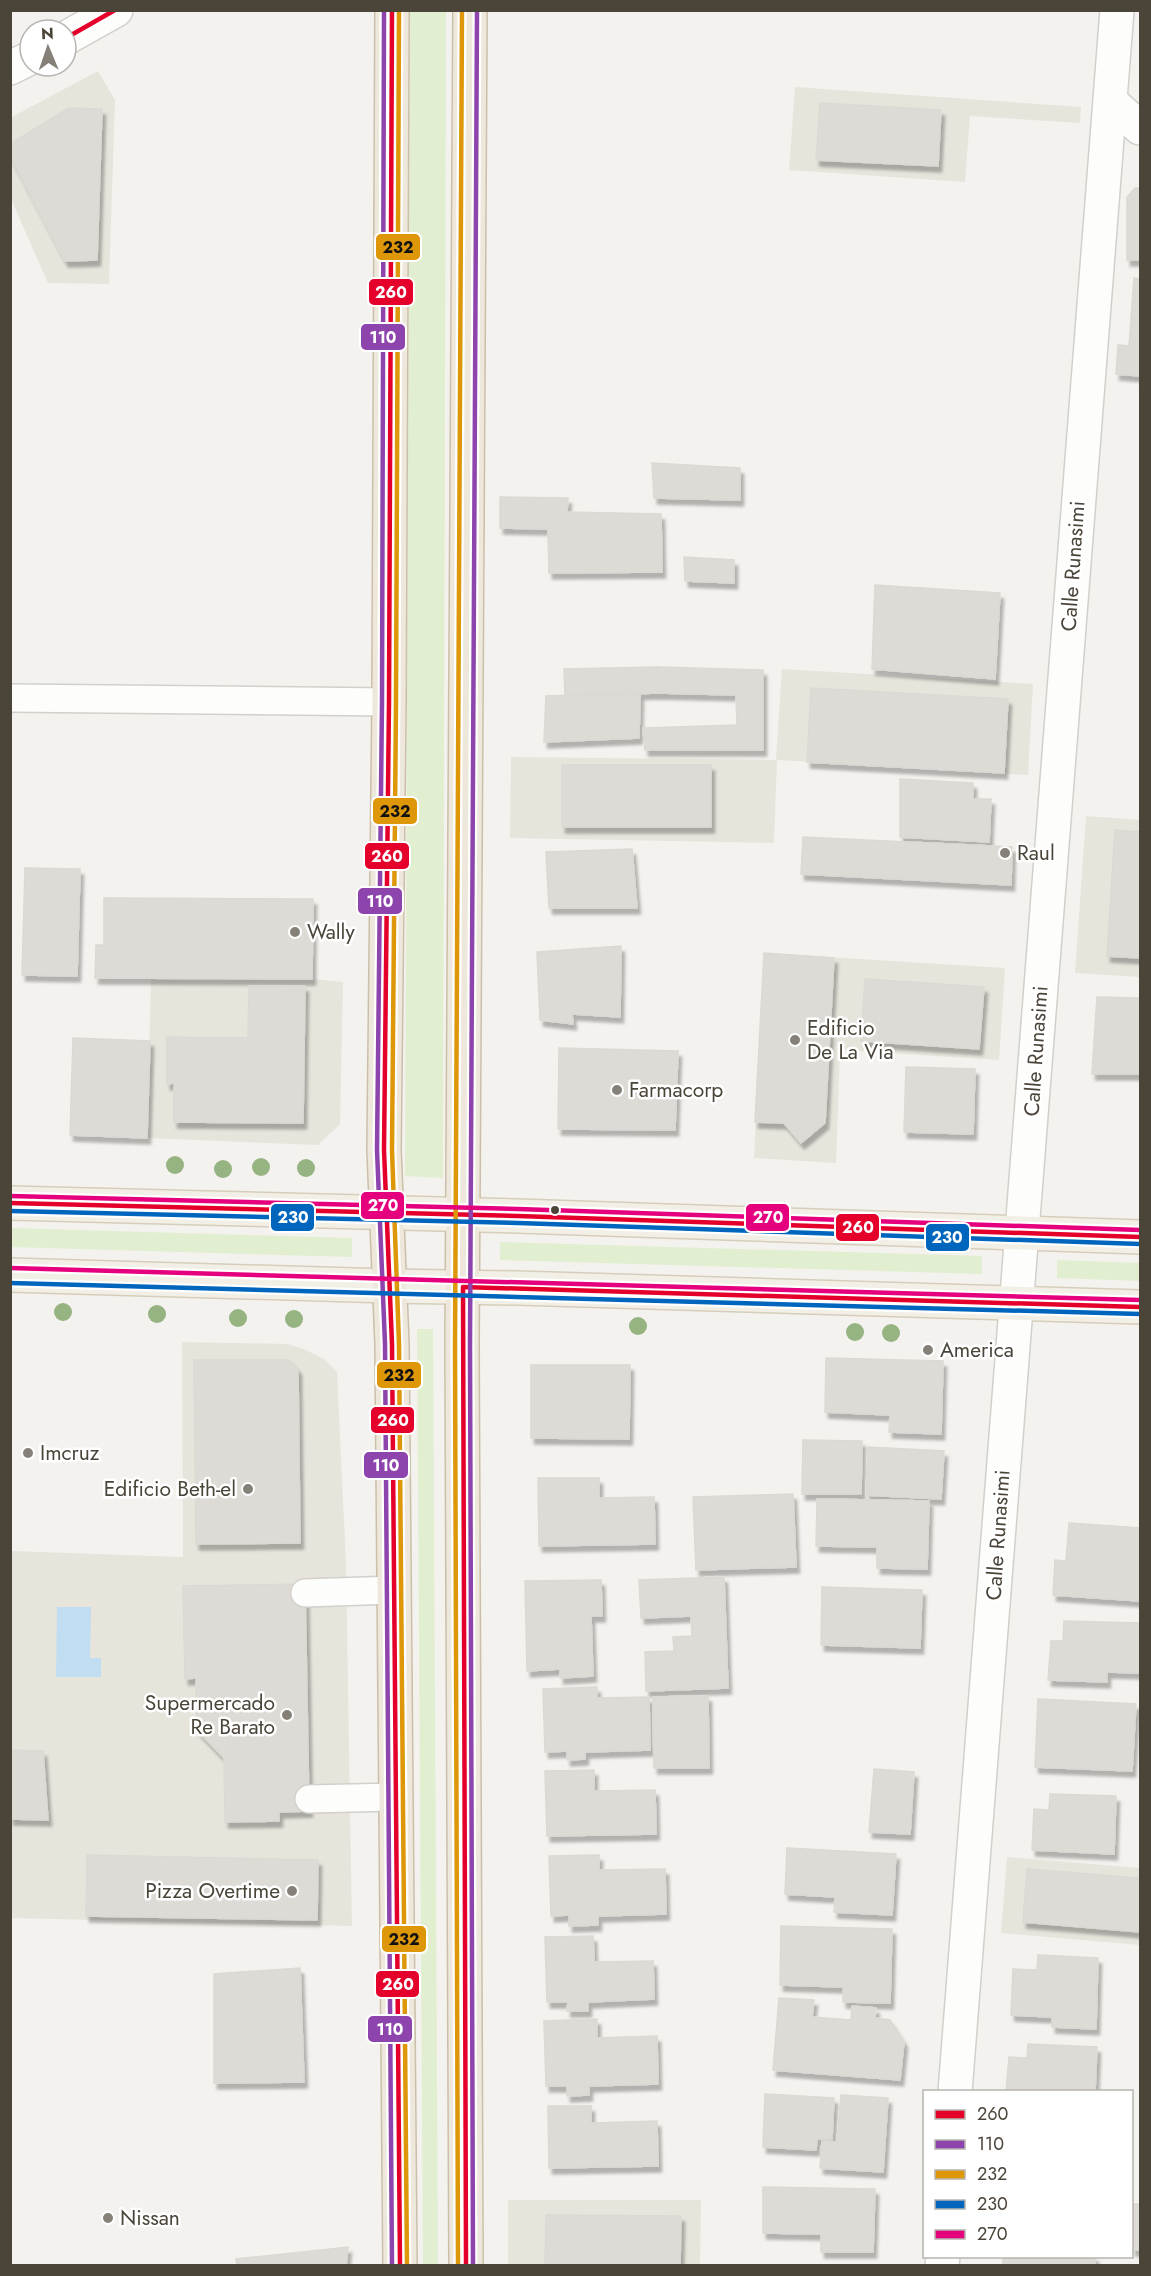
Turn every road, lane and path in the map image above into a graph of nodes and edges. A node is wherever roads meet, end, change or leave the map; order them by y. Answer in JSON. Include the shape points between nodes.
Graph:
{"nodes":[{"id":1,"x":116,"y":10,"type":"edge"},
{"id":2,"x":392,"y":10,"type":"edge"},
{"id":3,"x":470,"y":10,"type":"edge"},
{"id":4,"x":1117,"y":10,"type":"edge"},
{"id":5,"x":78,"y":31,"type":"edge"},
{"id":6,"x":1110,"y":101,"type":"junction"},
{"id":7,"x":1140,"y":128,"type":"edge"},
{"id":8,"x":10,"y":698,"type":"edge"},
{"id":9,"x":389,"y":702,"type":"junction"},
{"id":10,"x":10,"y":1203,"type":"edge"},
{"id":11,"x":386,"y":1213,"type":"junction"},
{"id":12,"x":464,"y":1215,"type":"junction"},
{"id":13,"x":1022,"y":1232,"type":"junction"},
{"id":14,"x":1140,"y":1237,"type":"edge"},
{"id":15,"x":10,"y":1275,"type":"edge"},
{"id":16,"x":389,"y":1286,"type":"junction"},
{"id":17,"x":463,"y":1287,"type":"junction"},
{"id":18,"x":1015,"y":1304,"type":"junction"},
{"id":19,"x":1140,"y":1307,"type":"edge"},
{"id":20,"x":394,"y":1590,"type":"junction"},
{"id":21,"x":305,"y":1593,"type":"dead end"},
{"id":22,"x":395,"y":1797,"type":"junction"},
{"id":23,"x":309,"y":1799,"type":"dead end"},
{"id":24,"x":956,"y":2090,"type":"edge"},
{"id":25,"x":400,"y":2265,"type":"edge"},
{"id":26,"x":466,"y":2265,"type":"edge"}],
"edges":[{"from":1,"to":5,"type":"street"},
{"from":2,"to":9,"type":"highway"},
{"from":3,"to":12,"type":"highway"},
{"from":4,"to":6,"type":"street","name":"Calle Runasimi"},
{"from":6,"to":7,"type":"street"},
{"from":6,"to":13,"type":"street","name":"Calle Runasimi"},
{"from":8,"to":9,"type":"lane"},
{"from":9,"to":11,"type":"highway"},
{"from":10,"to":11,"type":"main road"},
{"from":11,"to":12,"type":"main road"},
{"from":11,"to":16,"type":"highway"},
{"from":12,"to":13,"type":"main road"},
{"from":12,"to":17,"type":"highway"},
{"from":13,"to":14,"type":"main road"},
{"from":13,"to":18,"type":"street","name":"Calle Runasimi"},
{"from":15,"to":16,"type":"main road"},
{"from":16,"to":17,"type":"main road"},
{"from":16,"to":20,"type":"highway"},
{"from":17,"to":18,"type":"main road"},
{"from":17,"to":26,"type":"highway"},
{"from":18,"to":19,"type":"main road"},
{"from":18,"to":24,"type":"street","name":"Calle Runasimi"},
{"from":20,"to":21,"type":"lane"},
{"from":20,"to":22,"type":"highway"},
{"from":22,"to":23,"type":"lane"},
{"from":22,"to":25,"type":"highway"}]}
